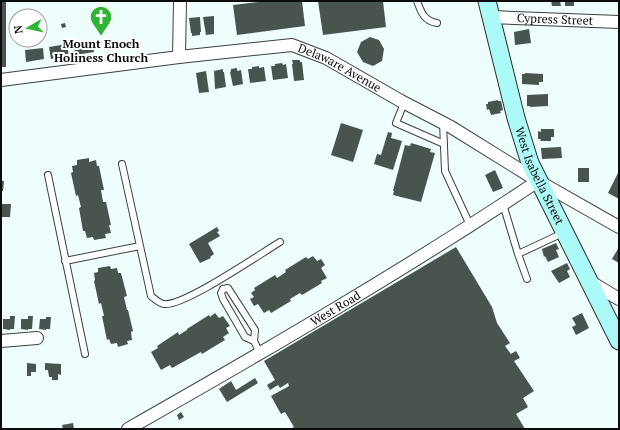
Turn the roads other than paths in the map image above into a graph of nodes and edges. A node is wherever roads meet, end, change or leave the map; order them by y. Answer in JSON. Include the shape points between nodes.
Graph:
{"nodes":[{"id":1,"x":180,"y":1,"type":"edge"},
{"id":2,"x":417,"y":1,"type":"edge"},
{"id":3,"x":489,"y":9,"type":"edge"},
{"id":4,"x":619,"y":22,"type":"edge"},
{"id":5,"x":437,"y":23,"type":"dead end"},
{"id":6,"x":179,"y":57,"type":"junction"},
{"id":7,"x":1,"y":80,"type":"edge"},
{"id":8,"x":404,"y":103,"type":"junction"},
{"id":9,"x":443,"y":122,"type":"junction"},
{"id":10,"x":444,"y":144,"type":"junction"},
{"id":11,"x":122,"y":164,"type":"dead end"},
{"id":12,"x":48,"y":175,"type":"dead end"},
{"id":13,"x":538,"y":181,"type":"junction"},
{"id":14,"x":503,"y":204,"type":"junction"},
{"id":15,"x":470,"y":225,"type":"junction"},
{"id":16,"x":619,"y":227,"type":"edge"},
{"id":17,"x":564,"y":232,"type":"junction"},
{"id":18,"x":280,"y":242,"type":"dead end"},
{"id":19,"x":140,"y":246,"type":"junction"},
{"id":20,"x":518,"y":254,"type":"junction"},
{"id":21,"x":65,"y":261,"type":"junction"},
{"id":22,"x":527,"y":279,"type":"dead end"},
{"id":23,"x":219,"y":281,"type":"junction"},
{"id":24,"x":588,"y":281,"type":"junction"},
{"id":25,"x":223,"y":289,"type":"junction"},
{"id":26,"x":619,"y":299,"type":"edge"},
{"id":27,"x":37,"y":338,"type":"dead end"},
{"id":28,"x":1,"y":341,"type":"edge"},
{"id":29,"x":254,"y":341,"type":"junction"},
{"id":30,"x":619,"y":341,"type":"edge"},
{"id":31,"x":260,"y":353,"type":"junction"},
{"id":32,"x":85,"y":354,"type":"dead end"},
{"id":33,"x":128,"y":429,"type":"edge"}],
"edges":[{"from":1,"to":6,"type":"street"},
{"from":2,"to":5,"type":"lane","via":[[420,12],[426,19]]},
{"from":3,"to":4,"type":"street","name":"Cypress Street"},
{"from":3,"to":13,"type":"street","name":"West Isabella Street","via":[[523,142]]},
{"from":6,"to":7,"type":"street","name":"Delaware Avenue"},
{"from":6,"to":8,"type":"street","name":"Delaware Avenue","via":[[292,45],[326,58]]},
{"from":8,"to":9,"type":"street","name":"Delaware Avenue"},
{"from":8,"to":10,"type":"lane","via":[[396,123]]},
{"from":9,"to":10,"type":"lane"},
{"from":9,"to":13,"type":"street","name":"Delaware Avenue"},
{"from":10,"to":15,"type":"lane","via":[[445,171]]},
{"from":11,"to":19,"type":"lane"},
{"from":12,"to":21,"type":"lane"},
{"from":13,"to":14,"type":"street","name":"West Road"},
{"from":13,"to":16,"type":"street","name":"Delaware Avenue"},
{"from":13,"to":17,"type":"street","name":"West Isabella Street"},
{"from":14,"to":15,"type":"street","name":"West Road"},
{"from":14,"to":20,"type":"lane"},
{"from":15,"to":31,"type":"street","name":"West Road"},
{"from":17,"to":20,"type":"lane"},
{"from":17,"to":24,"type":"street","name":"West Isabella Street"},
{"from":18,"to":23,"type":"lane"},
{"from":19,"to":21,"type":"lane"},
{"from":19,"to":23,"type":"lane","via":[[151,296],[163,304],[173,304]]},
{"from":20,"to":22,"type":"lane"},
{"from":21,"to":32,"type":"lane"},
{"from":23,"to":25,"type":"lane"},
{"from":24,"to":26,"type":"street"},
{"from":24,"to":30,"type":"street","name":"West Isabella Street"},
{"from":25,"to":29,"type":"lane","via":[[223,299],[245,337]]},
{"from":25,"to":29,"type":"lane","via":[[228,288],[233,294],[256,330]]},
{"from":27,"to":28,"type":"street"},
{"from":29,"to":31,"type":"lane"},
{"from":31,"to":33,"type":"street","name":"West Road"}]}
